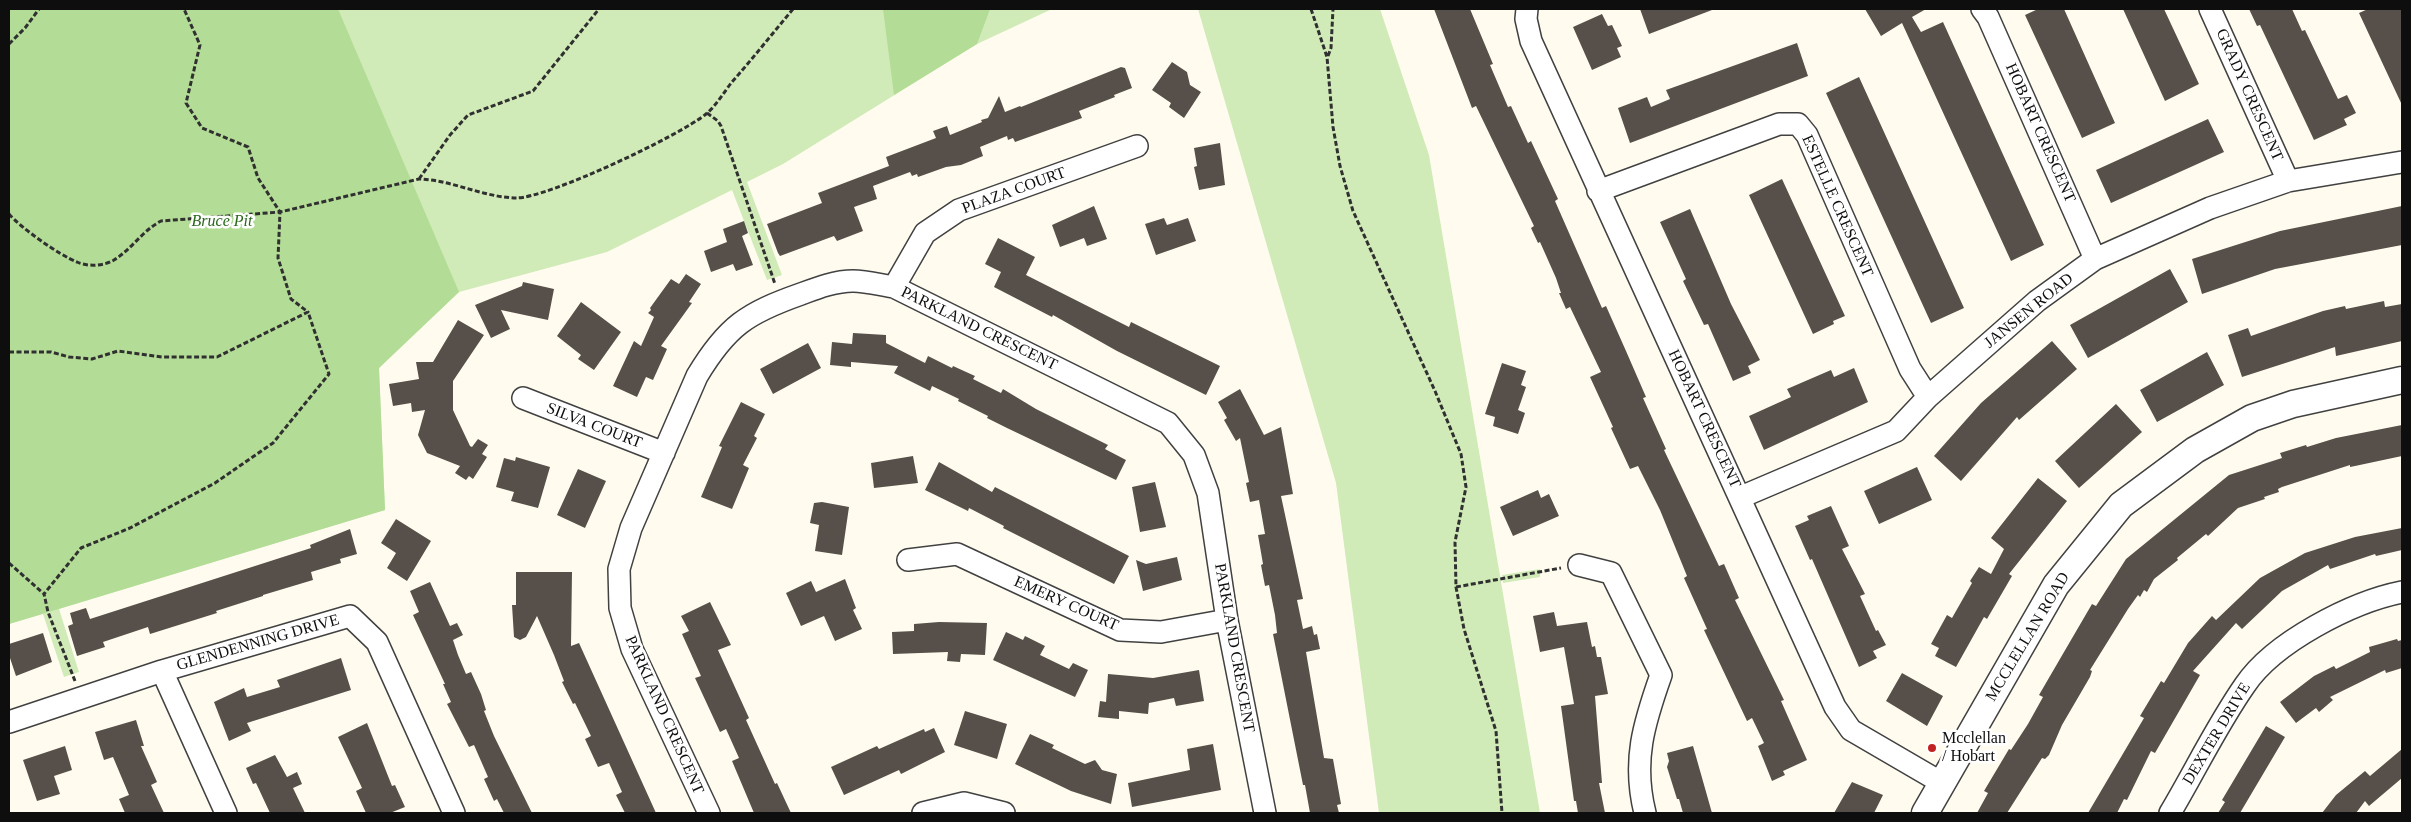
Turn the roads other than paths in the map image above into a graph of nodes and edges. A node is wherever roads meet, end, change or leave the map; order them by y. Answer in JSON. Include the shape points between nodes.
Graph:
{"nodes":[{"id":1,"x":1527,"y":9,"type":"edge"},
{"id":2,"x":1982,"y":9,"type":"edge"},
{"id":3,"x":2210,"y":9,"type":"edge"},
{"id":4,"x":1137,"y":146,"type":"dead end"},
{"id":5,"x":2402,"y":162,"type":"edge"},
{"id":6,"x":2288,"y":182,"type":"junction"},
{"id":7,"x":1598,"y":191,"type":"junction"},
{"id":8,"x":2095,"y":260,"type":"junction"},
{"id":9,"x":894,"y":287,"type":"junction"},
{"id":10,"x":2402,"y":380,"type":"edge"},
{"id":11,"x":523,"y":398,"type":"dead end"},
{"id":12,"x":1928,"y":398,"type":"junction"},
{"id":13,"x":664,"y":453,"type":"junction"},
{"id":14,"x":1741,"y":497,"type":"junction"},
{"id":15,"x":908,"y":560,"type":"dead end"},
{"id":16,"x":1579,"y":565,"type":"road end"},
{"id":17,"x":2402,"y":592,"type":"edge"},
{"id":18,"x":1228,"y":620,"type":"junction"},
{"id":19,"x":162,"y":671,"type":"junction"},
{"id":20,"x":9,"y":722,"type":"edge"},
{"id":21,"x":1942,"y":783,"type":"junction"},
{"id":22,"x":226,"y":813,"type":"edge"},
{"id":23,"x":454,"y":813,"type":"edge"},
{"id":24,"x":709,"y":813,"type":"edge"},
{"id":25,"x":923,"y":813,"type":"edge"},
{"id":26,"x":1004,"y":813,"type":"edge"},
{"id":27,"x":1265,"y":813,"type":"edge"},
{"id":28,"x":1645,"y":813,"type":"edge"},
{"id":29,"x":1924,"y":813,"type":"edge"},
{"id":30,"x":2170,"y":813,"type":"edge"}],
"edges":[{"from":1,"to":7,"type":"street","name":"HOBART CRESCENT","via":[[1531,41]]},
{"from":2,"to":8,"type":"street","name":"HOBART CRESCENT"},
{"from":3,"to":6,"type":"street","name":"GRADY CRESCENT"},
{"from":4,"to":9,"type":"street","name":"PLAZA COURT","via":[[959,210],[925,233]]},
{"from":5,"to":6,"type":"street","name":"JANSEN ROAD"},
{"from":6,"to":8,"type":"street","name":"JANSEN ROAD","via":[[2210,208]]},
{"from":7,"to":12,"type":"street","name":"ESTELLE CRESCENT","via":[[1779,124],[1798,124],[1807,135],[1910,370]]},
{"from":7,"to":14,"type":"street","name":"HOBART CRESCENT"},
{"from":8,"to":12,"type":"street","name":"JANSEN ROAD","via":[[2036,301]]},
{"from":9,"to":13,"type":"street","name":"PARKLAND CRESCENT","via":[[853,281],[824,286],[753,313],[738,324],[697,376]]},
{"from":9,"to":18,"type":"street","name":"PARKLAND CRESCENT","via":[[1168,424],[1194,454],[1208,493]]},
{"from":10,"to":21,"type":"street","name":"MCCLELLAN ROAD","via":[[2293,404],[2252,418],[2195,450],[2121,505],[2056,585]]},
{"from":11,"to":13,"type":"street","name":"SILVA COURT"},
{"from":12,"to":14,"type":"street","name":"JANSEN ROAD","via":[[1896,431]]},
{"from":13,"to":24,"type":"street","name":"PARKLAND CRESCENT","via":[[630,528],[619,569],[620,608],[632,649]]},
{"from":14,"to":21,"type":"street","name":"HOBART CRESCENT","via":[[1835,707],[1852,730]]},
{"from":15,"to":18,"type":"street","name":"EMERY COURT","via":[[957,554],[1120,630],[1161,632]]},
{"from":16,"to":28,"type":"street","via":[[1610,573],[1661,675],[1643,725],[1639,767]]},
{"from":17,"to":30,"type":"street","name":"DEXTER DRIVE","via":[[2384,596],[2316,625],[2268,657],[2245,684]]},
{"from":18,"to":27,"type":"street","name":"PARKLAND CRESCENT"},
{"from":19,"to":20,"type":"street","name":"GLENDENNING DRIVE"},
{"from":19,"to":22,"type":"street"},
{"from":19,"to":23,"type":"street","name":"GLENDENNING DRIVE","via":[[350,616],[377,642]]},
{"from":21,"to":29,"type":"street","name":"MCCLELLAN ROAD"},
{"from":25,"to":26,"type":"street","via":[[964,803]]}]}
